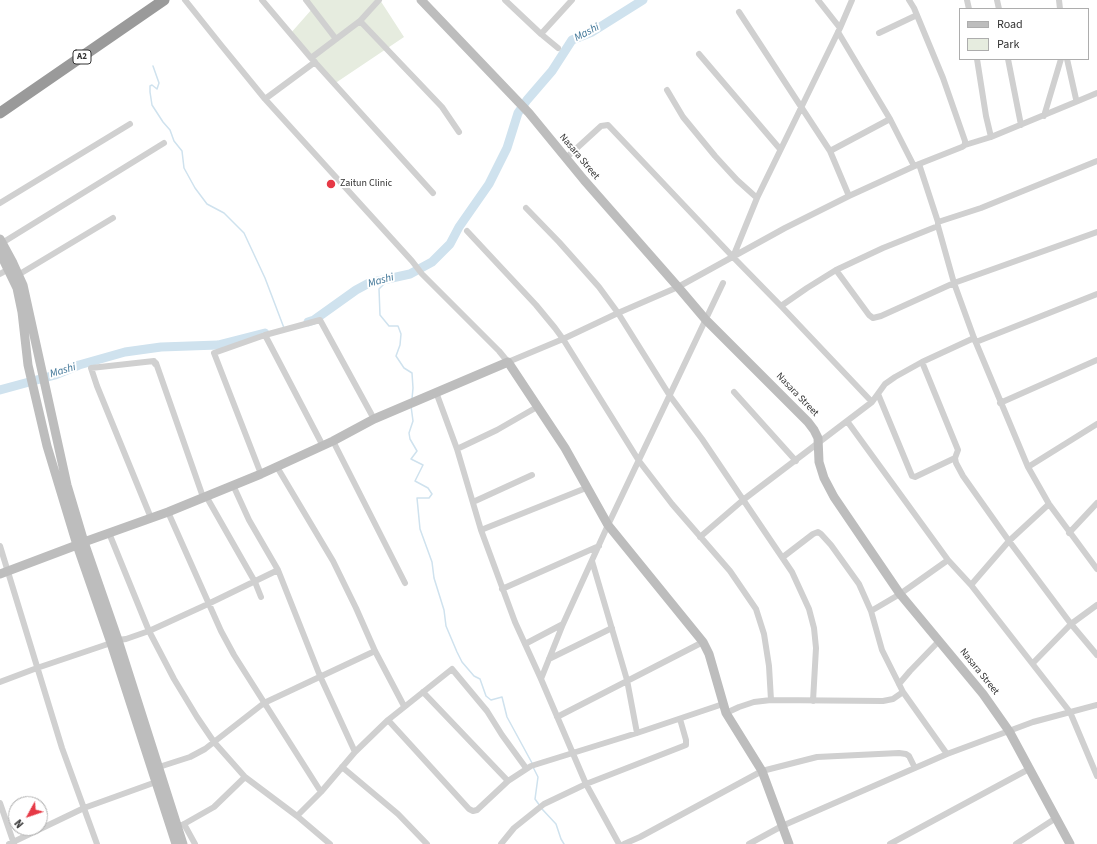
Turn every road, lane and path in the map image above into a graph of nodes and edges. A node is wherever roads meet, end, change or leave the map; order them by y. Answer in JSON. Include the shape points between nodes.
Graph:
{"nodes":[{"id":1,"x":150,"y":0,"type":"edge"},
{"id":2,"x":164,"y":0,"type":"edge"},
{"id":3,"x":185,"y":0,"type":"edge"},
{"id":4,"x":262,"y":0,"type":"edge"},
{"id":5,"x":306,"y":0,"type":"edge"},
{"id":6,"x":379,"y":0,"type":"edge"},
{"id":7,"x":421,"y":0,"type":"edge"},
{"id":8,"x":505,"y":0,"type":"edge"},
{"id":9,"x":572,"y":0,"type":"edge"},
{"id":10,"x":818,"y":0,"type":"edge"},
{"id":11,"x":852,"y":0,"type":"edge"},
{"id":12,"x":909,"y":0,"type":"edge"},
{"id":13,"x":739,"y":12,"type":"dead end"},
{"id":14,"x":917,"y":15,"type":"junction"},
{"id":15,"x":360,"y":21,"type":"junction"},
{"id":16,"x":839,"y":30,"type":"junction"},
{"id":17,"x":541,"y":34,"type":"junction"},
{"id":18,"x":879,"y":34,"type":"dead end"},
{"id":19,"x":336,"y":39,"type":"junction"},
{"id":20,"x":558,"y":48,"type":"dead end"},
{"id":21,"x":699,"y":54,"type":"dead end"},
{"id":22,"x":313,"y":60,"type":"junction"},
{"id":23,"x":976,"y":60,"type":"edge"},
{"id":24,"x":1008,"y":60,"type":"edge"},
{"id":25,"x":1061,"y":60,"type":"edge"},
{"id":26,"x":1067,"y":60,"type":"edge"},
{"id":27,"x":667,"y":90,"type":"dead end"},
{"id":28,"x":1097,"y":93,"type":"edge"},
{"id":29,"x":266,"y":99,"type":"junction"},
{"id":30,"x":1078,"y":101,"type":"junction"},
{"id":31,"x":0,"y":104,"type":"edge"},
{"id":32,"x":801,"y":106,"type":"junction"},
{"id":33,"x":0,"y":113,"type":"edge"},
{"id":34,"x":1044,"y":116,"type":"junction"},
{"id":35,"x":890,"y":119,"type":"junction"},
{"id":36,"x":130,"y":124,"type":"dead end"},
{"id":37,"x":1022,"y":125,"type":"junction"},
{"id":38,"x":459,"y":132,"type":"dead end"},
{"id":39,"x":991,"y":137,"type":"junction"},
{"id":40,"x":164,"y":143,"type":"dead end"},
{"id":41,"x":965,"y":145,"type":"junction"},
{"id":42,"x":780,"y":149,"type":"junction"},
{"id":43,"x":830,"y":151,"type":"junction"},
{"id":44,"x":566,"y":158,"type":"junction"},
{"id":45,"x":1097,"y":161,"type":"edge"},
{"id":46,"x":916,"y":165,"type":"junction"},
{"id":47,"x":433,"y":193,"type":"dead end"},
{"id":48,"x":849,"y":196,"type":"junction"},
{"id":49,"x":757,"y":198,"type":"junction"},
{"id":50,"x":0,"y":203,"type":"edge"},
{"id":51,"x":526,"y":208,"type":"dead end"},
{"id":52,"x":113,"y":218,"type":"dead end"},
{"id":53,"x":938,"y":224,"type":"junction"},
{"id":54,"x":467,"y":231,"type":"dead end"},
{"id":55,"x":1097,"y":232,"type":"edge"},
{"id":56,"x":1,"y":241,"type":"edge"},
{"id":57,"x":0,"y":253,"type":"edge"},
{"id":58,"x":733,"y":257,"type":"junction"},
{"id":59,"x":9,"y":269,"type":"junction"},
{"id":60,"x":836,"y":270,"type":"junction"},
{"id":61,"x":0,"y":274,"type":"edge"},
{"id":62,"x":18,"y":275,"type":"junction"},
{"id":63,"x":723,"y":283,"type":"dead end"},
{"id":64,"x":954,"y":283,"type":"junction"},
{"id":65,"x":678,"y":287,"type":"junction"},
{"id":66,"x":1097,"y":294,"type":"edge"},
{"id":67,"x":781,"y":306,"type":"junction"},
{"id":68,"x":618,"y":313,"type":"junction"},
{"id":69,"x":706,"y":320,"type":"junction"},
{"id":70,"x":265,"y":335,"type":"junction"},
{"id":71,"x":563,"y":339,"type":"junction"},
{"id":72,"x":975,"y":340,"type":"junction"},
{"id":73,"x":1097,"y":360,"type":"edge"},
{"id":74,"x":508,"y":362,"type":"junction"},
{"id":75,"x":922,"y":362,"type":"junction"},
{"id":76,"x":436,"y":392,"type":"junction"},
{"id":77,"x":734,"y":392,"type":"dead end"},
{"id":78,"x":878,"y":394,"type":"junction"},
{"id":79,"x":670,"y":396,"type":"junction"},
{"id":80,"x":872,"y":402,"type":"junction"},
{"id":81,"x":1000,"y":403,"type":"junction"},
{"id":82,"x":537,"y":407,"type":"junction"},
{"id":83,"x":374,"y":418,"type":"junction"},
{"id":84,"x":847,"y":421,"type":"junction"},
{"id":85,"x":1097,"y":424,"type":"edge"},
{"id":86,"x":333,"y":441,"type":"junction"},
{"id":87,"x":819,"y":443,"type":"junction"},
{"id":88,"x":323,"y":446,"type":"junction"},
{"id":89,"x":457,"y":449,"type":"junction"},
{"id":90,"x":955,"y":458,"type":"junction"},
{"id":91,"x":639,"y":461,"type":"junction"},
{"id":92,"x":796,"y":461,"type":"junction"},
{"id":93,"x":277,"y":467,"type":"junction"},
{"id":94,"x":1028,"y":467,"type":"junction"},
{"id":95,"x":261,"y":474,"type":"junction"},
{"id":96,"x":532,"y":475,"type":"dead end"},
{"id":97,"x":234,"y":485,"type":"junction"},
{"id":98,"x":586,"y":488,"type":"junction"},
{"id":99,"x":205,"y":496,"type":"junction"},
{"id":100,"x":743,"y":500,"type":"junction"},
{"id":101,"x":473,"y":502,"type":"junction"},
{"id":102,"x":1097,"y":503,"type":"edge"},
{"id":103,"x":1049,"y":504,"type":"junction"},
{"id":104,"x":168,"y":512,"type":"junction"},
{"id":105,"x":151,"y":518,"type":"junction"},
{"id":106,"x":608,"y":526,"type":"junction"},
{"id":107,"x":481,"y":530,"type":"junction"},
{"id":108,"x":109,"y":533,"type":"junction"},
{"id":109,"x":1069,"y":533,"type":"junction"},
{"id":110,"x":700,"y":537,"type":"junction"},
{"id":111,"x":1009,"y":541,"type":"junction"},
{"id":112,"x":81,"y":544,"type":"junction"},
{"id":113,"x":0,"y":546,"type":"edge"},
{"id":114,"x":599,"y":546,"type":"junction"},
{"id":115,"x":782,"y":557,"type":"junction"},
{"id":116,"x":948,"y":560,"type":"junction"},
{"id":117,"x":592,"y":561,"type":"junction"},
{"id":118,"x":1097,"y":569,"type":"edge"},
{"id":119,"x":278,"y":570,"type":"junction"},
{"id":120,"x":4,"y":572,"type":"edge"},
{"id":121,"x":254,"y":582,"type":"junction"},
{"id":122,"x":405,"y":583,"type":"dead end"},
{"id":123,"x":971,"y":585,"type":"junction"},
{"id":124,"x":502,"y":589,"type":"junction"},
{"id":125,"x":900,"y":594,"type":"junction"},
{"id":126,"x":261,"y":597,"type":"dead end"},
{"id":127,"x":208,"y":604,"type":"junction"},
{"id":128,"x":1097,"y":605,"type":"edge"},
{"id":129,"x":871,"y":611,"type":"junction"},
{"id":130,"x":564,"y":624,"type":"junction"},
{"id":131,"x":1070,"y":624,"type":"junction"},
{"id":132,"x":612,"y":628,"type":"junction"},
{"id":133,"x":149,"y":631,"type":"junction"},
{"id":134,"x":939,"y":640,"type":"junction"},
{"id":135,"x":114,"y":642,"type":"junction"},
{"id":136,"x":703,"y":642,"type":"junction"},
{"id":137,"x":525,"y":644,"type":"junction"},
{"id":138,"x":375,"y":651,"type":"junction"},
{"id":139,"x":1097,"y":655,"type":"edge"},
{"id":140,"x":549,"y":659,"type":"junction"},
{"id":141,"x":1033,"y":663,"type":"junction"},
{"id":142,"x":38,"y":668,"type":"junction"},
{"id":143,"x":320,"y":676,"type":"junction"},
{"id":144,"x":542,"y":679,"type":"junction"},
{"id":145,"x":627,"y":680,"type":"junction"},
{"id":146,"x":0,"y":682,"type":"edge"},
{"id":147,"x":899,"y":684,"type":"junction"},
{"id":148,"x":422,"y":692,"type":"junction"},
{"id":149,"x":903,"y":692,"type":"junction"},
{"id":150,"x":771,"y":700,"type":"junction"},
{"id":151,"x":813,"y":701,"type":"junction"},
{"id":152,"x":264,"y":703,"type":"junction"},
{"id":153,"x":1097,"y":705,"type":"edge"},
{"id":154,"x":404,"y":706,"type":"junction"},
{"id":155,"x":725,"y":708,"type":"junction"},
{"id":156,"x":1070,"y":712,"type":"junction"},
{"id":157,"x":557,"y":717,"type":"junction"},
{"id":158,"x":680,"y":719,"type":"junction"},
{"id":159,"x":388,"y":720,"type":"junction"},
{"id":160,"x":1009,"y":731,"type":"junction"},
{"id":161,"x":637,"y":733,"type":"junction"},
{"id":162,"x":214,"y":742,"type":"junction"},
{"id":163,"x":355,"y":752,"type":"junction"},
{"id":164,"x":572,"y":754,"type":"junction"},
{"id":165,"x":947,"y":754,"type":"junction"},
{"id":166,"x":159,"y":767,"type":"junction"},
{"id":167,"x":342,"y":767,"type":"junction"},
{"id":168,"x":526,"y":768,"type":"junction"},
{"id":169,"x":915,"y":768,"type":"junction"},
{"id":170,"x":1029,"y":769,"type":"junction"},
{"id":171,"x":762,"y":771,"type":"junction"},
{"id":172,"x":1097,"y":776,"type":"edge"},
{"id":173,"x":245,"y":777,"type":"junction"},
{"id":174,"x":508,"y":781,"type":"junction"},
{"id":175,"x":156,"y":782,"type":"junction"},
{"id":176,"x":586,"y":784,"type":"junction"},
{"id":177,"x":321,"y":792,"type":"junction"},
{"id":178,"x":0,"y":803,"type":"edge"},
{"id":179,"x":84,"y":808,"type":"junction"},
{"id":180,"x":297,"y":816,"type":"junction"},
{"id":181,"x":1056,"y":818,"type":"junction"},
{"id":182,"x":177,"y":826,"type":"junction"},
{"id":183,"x":782,"y":826,"type":"junction"},
{"id":184,"x":904,"y":841,"type":"edge"},
{"id":185,"x":12,"y":843,"type":"edge"},
{"id":186,"x":97,"y":844,"type":"edge"},
{"id":187,"x":176,"y":844,"type":"edge"},
{"id":188,"x":183,"y":844,"type":"edge"},
{"id":189,"x":195,"y":844,"type":"edge"},
{"id":190,"x":330,"y":844,"type":"edge"},
{"id":191,"x":427,"y":844,"type":"edge"},
{"id":192,"x":501,"y":844,"type":"edge"},
{"id":193,"x":619,"y":844,"type":"edge"},
{"id":194,"x":624,"y":844,"type":"edge"},
{"id":195,"x":748,"y":844,"type":"edge"},
{"id":196,"x":789,"y":844,"type":"edge"},
{"id":197,"x":890,"y":844,"type":"edge"},
{"id":198,"x":1016,"y":844,"type":"edge"},
{"id":199,"x":1070,"y":844,"type":"edge"}],
"edges":[{"from":1,"to":31,"type":"highway","number":"A2"},
{"from":2,"to":33,"type":"highway","number":"A2"},
{"from":3,"to":29,"type":"street"},
{"from":4,"to":22,"type":"street"},
{"from":5,"to":19,"type":"street"},
{"from":6,"to":15,"type":"street"},
{"from":7,"to":44,"type":"street","name":"Nasara Street","via":[[516,99]]},
{"from":8,"to":17,"type":"street"},
{"from":9,"to":17,"type":"street"},
{"from":10,"to":16,"type":"street"},
{"from":11,"to":16,"type":"street"},
{"from":12,"to":14,"type":"street"},
{"from":13,"to":32,"type":"street"},
{"from":14,"to":18,"type":"street"},
{"from":14,"to":41,"type":"street","via":[[943,78]]},
{"from":15,"to":19,"type":"street"},
{"from":15,"to":38,"type":"street","via":[[442,107]]},
{"from":16,"to":32,"type":"street"},
{"from":16,"to":35,"type":"street"},
{"from":17,"to":20,"type":"street"},
{"from":19,"to":22,"type":"street"},
{"from":21,"to":42,"type":"street"},
{"from":22,"to":29,"type":"street"},
{"from":22,"to":47,"type":"street"},
{"from":23,"to":39,"type":"street"},
{"from":24,"to":37,"type":"street"},
{"from":25,"to":34,"type":"street"},
{"from":26,"to":30,"type":"street"},
{"from":27,"to":49,"type":"street","via":[[683,117],[710,151]]},
{"from":28,"to":30,"type":"street"},
{"from":29,"to":74,"type":"street","via":[[422,274]]},
{"from":30,"to":34,"type":"street"},
{"from":32,"to":42,"type":"street"},
{"from":32,"to":43,"type":"street"},
{"from":34,"to":37,"type":"street"},
{"from":35,"to":43,"type":"street"},
{"from":35,"to":46,"type":"street"},
{"from":36,"to":50,"type":"street"},
{"from":37,"to":39,"type":"street"},
{"from":39,"to":41,"type":"street"},
{"from":40,"to":56,"type":"street"},
{"from":41,"to":46,"type":"street"},
{"from":42,"to":49,"type":"street"},
{"from":43,"to":48,"type":"street"},
{"from":44,"to":58,"type":"street","via":[[601,126],[608,126]]},
{"from":44,"to":65,"type":"street","name":"Nasara Street"},
{"from":45,"to":53,"type":"street"},
{"from":46,"to":48,"type":"street"},
{"from":46,"to":53,"type":"street"},
{"from":48,"to":58,"type":"street"},
{"from":49,"to":58,"type":"street"},
{"from":51,"to":68,"type":"street","via":[[599,287]]},
{"from":52,"to":62,"type":"street"},
{"from":53,"to":60,"type":"street"},
{"from":53,"to":64,"type":"street"},
{"from":54,"to":71,"type":"street","via":[[536,305]]},
{"from":55,"to":64,"type":"street"},
{"from":56,"to":62,"type":"street"},
{"from":57,"to":59,"type":"street"},
{"from":58,"to":65,"type":"street"},
{"from":58,"to":67,"type":"street"},
{"from":59,"to":61,"type":"street"},
{"from":59,"to":112,"type":"street","via":[[17,288],[28,365],[47,446]]},
{"from":60,"to":64,"type":"street","via":[[873,318]]},
{"from":60,"to":67,"type":"street"},
{"from":62,"to":112,"type":"street","via":[[23,285]]},
{"from":63,"to":69,"type":"street"},
{"from":64,"to":72,"type":"street"},
{"from":65,"to":68,"type":"street"},
{"from":65,"to":69,"type":"street","name":"Nasara Street"},
{"from":66,"to":72,"type":"street"},
{"from":67,"to":80,"type":"street"},
{"from":68,"to":71,"type":"street"},
{"from":68,"to":79,"type":"street"},
{"from":69,"to":79,"type":"street"},
{"from":69,"to":87,"type":"street","name":"Nasara Street","via":[[808,422]]},
{"from":70,"to":83,"type":"street","via":[[320,320]]},
{"from":70,"to":88,"type":"street"},
{"from":70,"to":95,"type":"street","via":[[214,353]]},
{"from":71,"to":74,"type":"street"},
{"from":71,"to":91,"type":"street"},
{"from":72,"to":75,"type":"street"},
{"from":72,"to":81,"type":"street"},
{"from":73,"to":81,"type":"street"},
{"from":74,"to":76,"type":"street"},
{"from":74,"to":82,"type":"street"},
{"from":75,"to":78,"type":"street","via":[[885,384]]},
{"from":75,"to":90,"type":"street","via":[[958,450]]},
{"from":76,"to":83,"type":"street"},
{"from":76,"to":89,"type":"street"},
{"from":77,"to":92,"type":"street"},
{"from":78,"to":80,"type":"street"},
{"from":78,"to":90,"type":"street","via":[[912,476],[915,477]]},
{"from":79,"to":91,"type":"street"},
{"from":79,"to":100,"type":"street"},
{"from":80,"to":84,"type":"street"},
{"from":81,"to":94,"type":"street"},
{"from":82,"to":89,"type":"street"},
{"from":82,"to":98,"type":"street","via":[[565,448]]},
{"from":83,"to":86,"type":"street"},
{"from":84,"to":87,"type":"street"},
{"from":84,"to":116,"type":"street"},
{"from":85,"to":94,"type":"street"},
{"from":86,"to":88,"type":"street"},
{"from":86,"to":122,"type":"street"},
{"from":87,"to":92,"type":"street"},
{"from":87,"to":125,"type":"street","name":"Nasara Street","via":[[819,462],[834,497]]},
{"from":88,"to":93,"type":"street"},
{"from":89,"to":101,"type":"street"},
{"from":90,"to":111,"type":"street","via":[[963,476]]},
{"from":91,"to":106,"type":"street"},
{"from":91,"to":110,"type":"street"},
{"from":92,"to":100,"type":"street"},
{"from":93,"to":95,"type":"street"},
{"from":93,"to":138,"type":"street","via":[[333,560]]},
{"from":94,"to":103,"type":"street"},
{"from":95,"to":97,"type":"street"},
{"from":96,"to":101,"type":"street"},
{"from":97,"to":99,"type":"street"},
{"from":97,"to":119,"type":"street","via":[[249,520]]},
{"from":98,"to":106,"type":"street"},
{"from":98,"to":107,"type":"street"},
{"from":99,"to":104,"type":"street"},
{"from":99,"to":105,"type":"street","via":[[156,363],[154,361],[91,368]]},
{"from":99,"to":121,"type":"street"},
{"from":100,"to":110,"type":"street"},
{"from":100,"to":115,"type":"street"},
{"from":101,"to":107,"type":"street"},
{"from":102,"to":109,"type":"street"},
{"from":103,"to":109,"type":"street"},
{"from":103,"to":111,"type":"street"},
{"from":104,"to":105,"type":"street"},
{"from":104,"to":127,"type":"street"},
{"from":105,"to":108,"type":"street"},
{"from":106,"to":114,"type":"street"},
{"from":106,"to":136,"type":"street"},
{"from":107,"to":124,"type":"street"},
{"from":108,"to":112,"type":"street"},
{"from":108,"to":133,"type":"street"},
{"from":109,"to":118,"type":"street"},
{"from":110,"to":150,"type":"street","via":[[730,571],[756,609],[764,634]]},
{"from":111,"to":123,"type":"street"},
{"from":111,"to":131,"type":"street"},
{"from":112,"to":120,"type":"street"},
{"from":112,"to":135,"type":"street"},
{"from":113,"to":120,"type":"street"},
{"from":114,"to":117,"type":"street"},
{"from":114,"to":124,"type":"street"},
{"from":115,"to":129,"type":"street","via":[[818,532],[859,584]]},
{"from":115,"to":151,"type":"street","via":[[809,609],[814,628],[816,648]]},
{"from":116,"to":123,"type":"street"},
{"from":116,"to":125,"type":"street"},
{"from":117,"to":130,"type":"street"},
{"from":117,"to":132,"type":"street"},
{"from":119,"to":121,"type":"street"},
{"from":119,"to":143,"type":"street"},
{"from":120,"to":142,"type":"street"},
{"from":121,"to":126,"type":"street"},
{"from":121,"to":127,"type":"street"},
{"from":123,"to":141,"type":"street"},
{"from":124,"to":137,"type":"street"},
{"from":125,"to":129,"type":"street"},
{"from":125,"to":134,"type":"street","name":"Nasara Street"},
{"from":127,"to":133,"type":"street"},
{"from":127,"to":152,"type":"street","via":[[234,655]]},
{"from":128,"to":131,"type":"street"},
{"from":129,"to":147,"type":"street","via":[[882,650]]},
{"from":130,"to":137,"type":"street"},
{"from":130,"to":140,"type":"street"},
{"from":131,"to":139,"type":"street"},
{"from":131,"to":141,"type":"street"},
{"from":132,"to":140,"type":"street"},
{"from":132,"to":145,"type":"street"},
{"from":133,"to":135,"type":"street"},
{"from":133,"to":162,"type":"street","via":[[189,704]]},
{"from":134,"to":147,"type":"street"},
{"from":134,"to":160,"type":"street","name":"Nasara Street"},
{"from":135,"to":142,"type":"street"},
{"from":135,"to":166,"type":"street"},
{"from":135,"to":175,"type":"street"},
{"from":136,"to":145,"type":"street"},
{"from":136,"to":155,"type":"street"},
{"from":137,"to":144,"type":"street"},
{"from":138,"to":143,"type":"street"},
{"from":138,"to":154,"type":"street"},
{"from":140,"to":144,"type":"street"},
{"from":141,"to":156,"type":"street"},
{"from":142,"to":146,"type":"street"},
{"from":142,"to":179,"type":"street","via":[[62,748]]},
{"from":143,"to":152,"type":"street"},
{"from":143,"to":163,"type":"street"},
{"from":144,"to":157,"type":"street"},
{"from":145,"to":157,"type":"street"},
{"from":145,"to":161,"type":"street"},
{"from":147,"to":149,"type":"street"},
{"from":148,"to":154,"type":"street"},
{"from":148,"to":168,"type":"street","via":[[453,669],[487,711]]},
{"from":148,"to":174,"type":"street"},
{"from":149,"to":151,"type":"street","via":[[893,699],[883,701]]},
{"from":149,"to":165,"type":"street"},
{"from":150,"to":151,"type":"street"},
{"from":150,"to":155,"type":"street"},
{"from":152,"to":162,"type":"street"},
{"from":152,"to":177,"type":"street"},
{"from":153,"to":156,"type":"street"},
{"from":154,"to":159,"type":"street"},
{"from":155,"to":158,"type":"street"},
{"from":155,"to":171,"type":"street"},
{"from":156,"to":160,"type":"street"},
{"from":156,"to":172,"type":"street"},
{"from":157,"to":164,"type":"street"},
{"from":158,"to":161,"type":"street"},
{"from":158,"to":176,"type":"street","via":[[686,744]]},
{"from":159,"to":163,"type":"street"},
{"from":159,"to":174,"type":"street","via":[[469,809],[477,810]]},
{"from":160,"to":165,"type":"street"},
{"from":160,"to":170,"type":"street","name":"Nasara Street"},
{"from":161,"to":164,"type":"street"},
{"from":162,"to":166,"type":"street","via":[[190,757]]},
{"from":162,"to":173,"type":"street"},
{"from":163,"to":167,"type":"street"},
{"from":164,"to":168,"type":"street"},
{"from":164,"to":176,"type":"street"},
{"from":165,"to":169,"type":"street"},
{"from":166,"to":182,"type":"street"},
{"from":167,"to":177,"type":"street"},
{"from":167,"to":191,"type":"street"},
{"from":168,"to":174,"type":"street"},
{"from":169,"to":171,"type":"street","via":[[909,756],[899,754],[817,757]]},
{"from":169,"to":183,"type":"street"},
{"from":170,"to":181,"type":"street","name":"Nasara Street"},
{"from":170,"to":184,"type":"street"},
{"from":171,"to":183,"type":"street"},
{"from":171,"to":194,"type":"street"},
{"from":173,"to":180,"type":"street"},
{"from":173,"to":182,"type":"street","via":[[214,807]]},
{"from":175,"to":179,"type":"street"},
{"from":175,"to":182,"type":"street"},
{"from":176,"to":192,"type":"street","via":[[544,804],[514,828]]},
{"from":176,"to":193,"type":"street"},
{"from":177,"to":180,"type":"street"},
{"from":178,"to":185,"type":"street"},
{"from":179,"to":185,"type":"street"},
{"from":179,"to":186,"type":"street"},
{"from":180,"to":190,"type":"street"},
{"from":181,"to":198,"type":"street"},
{"from":181,"to":199,"type":"street","name":"Nasara Street"},
{"from":182,"to":187,"type":"street"},
{"from":182,"to":188,"type":"street"},
{"from":182,"to":189,"type":"street"},
{"from":183,"to":195,"type":"street"},
{"from":183,"to":196,"type":"street"},
{"from":184,"to":197,"type":"street"}]}
